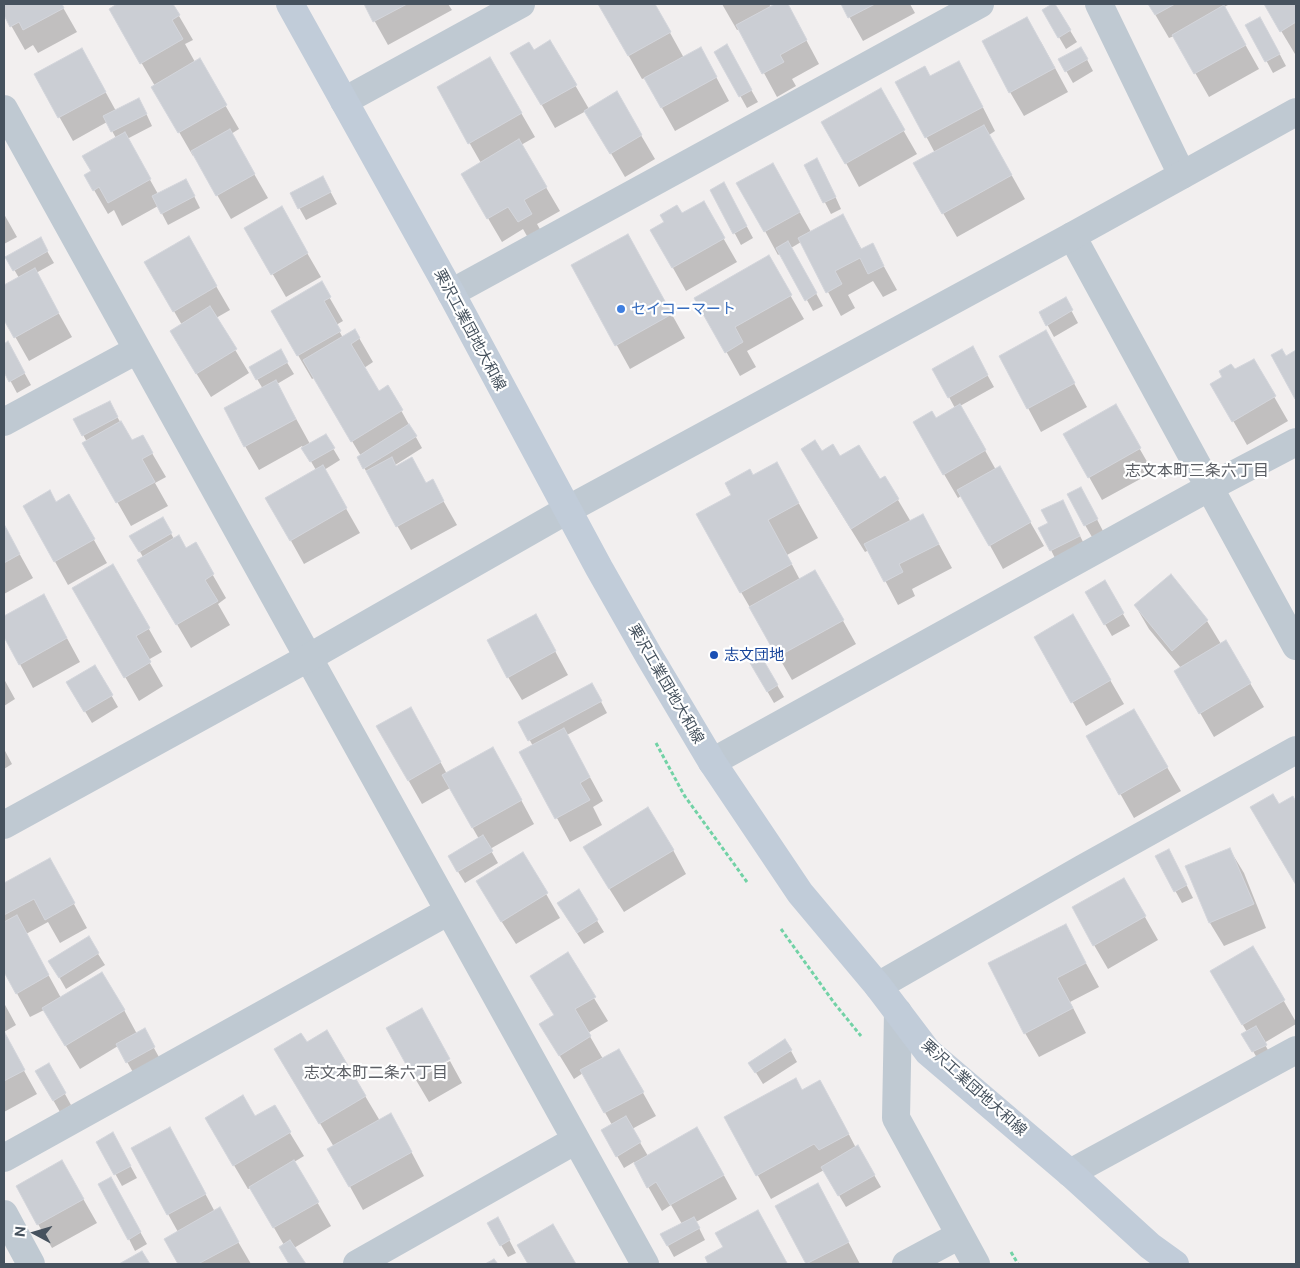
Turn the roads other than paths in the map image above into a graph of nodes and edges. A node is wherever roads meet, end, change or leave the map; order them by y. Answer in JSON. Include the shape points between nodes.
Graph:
{"nodes":[{"id":1,"x":290,"y":4,"type":"edge"},
{"id":2,"x":521,"y":4,"type":"edge"},
{"id":3,"x":980,"y":4,"type":"edge"},
{"id":4,"x":1100,"y":4,"type":"edge"},
{"id":5,"x":344,"y":101,"type":"junction"},
{"id":6,"x":4,"y":109,"type":"edge"},
{"id":7,"x":1296,"y":112,"type":"edge"},
{"id":8,"x":1182,"y":176,"type":"junction"},
{"id":9,"x":1072,"y":236,"type":"junction"},
{"id":10,"x":451,"y":293,"type":"junction"},
{"id":11,"x":138,"y":350,"type":"junction"},
{"id":12,"x":4,"y":422,"type":"edge"},
{"id":13,"x":1296,"y":442,"type":"edge"},
{"id":14,"x":1210,"y":487,"type":"junction"},
{"id":15,"x":567,"y":510,"type":"junction"},
{"id":16,"x":1296,"y":646,"type":"edge"},
{"id":17,"x":308,"y":658,"type":"junction"},
{"id":18,"x":1296,"y":750,"type":"edge"},
{"id":19,"x":712,"y":762,"type":"junction"},
{"id":20,"x":4,"y":825,"type":"edge"},
{"id":21,"x":449,"y":911,"type":"junction"},
{"id":22,"x":878,"y":986,"type":"junction"},
{"id":23,"x":898,"y":1012,"type":"junction"},
{"id":24,"x":1296,"y":1050,"type":"edge"},
{"id":25,"x":576,"y":1140,"type":"junction"},
{"id":26,"x":4,"y":1158,"type":"edge"},
{"id":27,"x":1070,"y":1173,"type":"junction"},
{"id":28,"x":4,"y":1214,"type":"edge"},
{"id":29,"x":960,"y":1235,"type":"junction"},
{"id":30,"x":31,"y":1264,"type":"edge"},
{"id":31,"x":357,"y":1264,"type":"edge"},
{"id":32,"x":645,"y":1264,"type":"edge"},
{"id":33,"x":906,"y":1264,"type":"edge"},
{"id":34,"x":976,"y":1264,"type":"edge"},
{"id":35,"x":1175,"y":1264,"type":"edge"}],
"edges":[{"from":1,"to":5,"type":"main road","name":"栗沢工業団地大和線"},
{"from":2,"to":5,"type":"street"},
{"from":3,"to":10,"type":"street"},
{"from":4,"to":8,"type":"street"},
{"from":5,"to":10,"type":"main road","name":"栗沢工業団地大和線"},
{"from":6,"to":11,"type":"street"},
{"from":7,"to":8,"type":"street"},
{"from":8,"to":9,"type":"street"},
{"from":9,"to":14,"type":"street"},
{"from":9,"to":15,"type":"street"},
{"from":10,"to":15,"type":"main road","name":"栗沢工業団地大和線"},
{"from":11,"to":12,"type":"street"},
{"from":11,"to":17,"type":"street"},
{"from":13,"to":14,"type":"street"},
{"from":14,"to":16,"type":"street"},
{"from":14,"to":19,"type":"street"},
{"from":15,"to":17,"type":"street"},
{"from":15,"to":19,"type":"main road","name":"栗沢工業団地大和線"},
{"from":17,"to":20,"type":"street"},
{"from":17,"to":21,"type":"street"},
{"from":18,"to":22,"type":"street"},
{"from":19,"to":22,"type":"main road","name":"栗沢工業団地大和線","via":[[800,893]]},
{"from":21,"to":25,"type":"street"},
{"from":21,"to":26,"type":"street"},
{"from":22,"to":23,"type":"main road","name":"栗沢工業団地大和線"},
{"from":23,"to":27,"type":"main road","name":"栗沢工業団地大和線","via":[[928,1052]]},
{"from":23,"to":29,"type":"street","via":[[896,1118]]},
{"from":24,"to":27,"type":"street"},
{"from":25,"to":31,"type":"street"},
{"from":25,"to":32,"type":"street"},
{"from":27,"to":35,"type":"main road","name":"栗沢工業団地大和線","via":[[1150,1246]]},
{"from":28,"to":30,"type":"street"},
{"from":29,"to":33,"type":"street"},
{"from":29,"to":34,"type":"street"}]}
